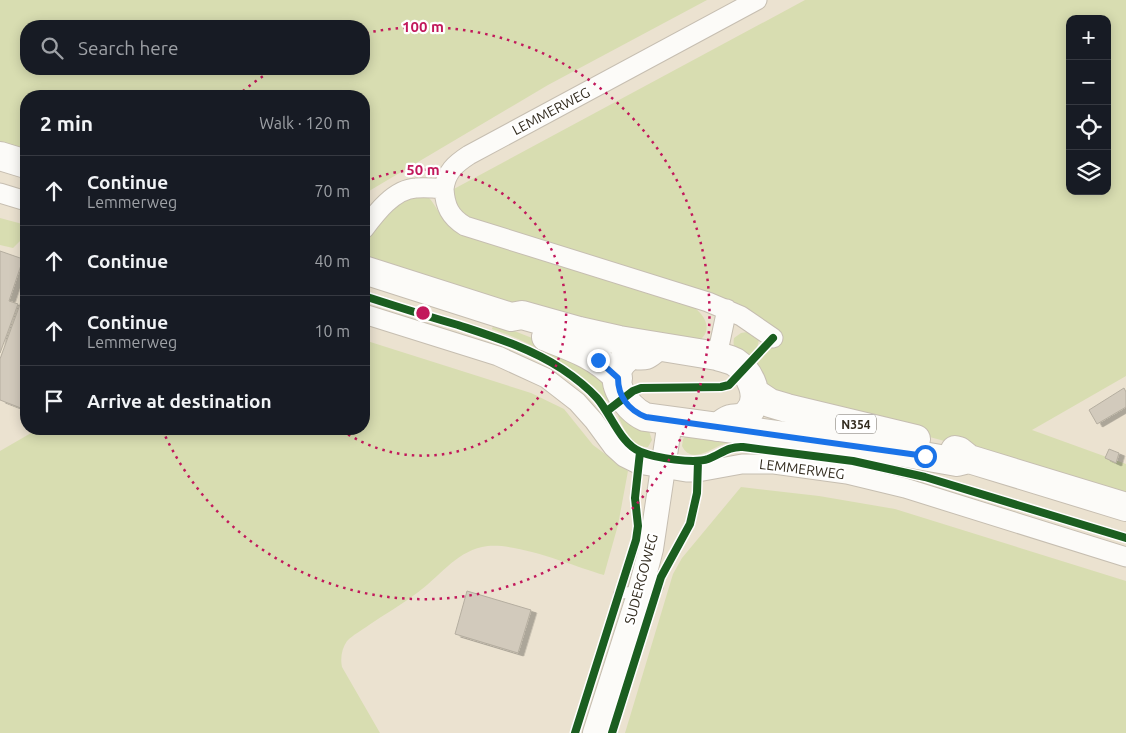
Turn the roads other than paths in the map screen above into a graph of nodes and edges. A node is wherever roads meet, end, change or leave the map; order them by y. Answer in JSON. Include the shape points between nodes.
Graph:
{"nodes":[{"id":1,"x":757,"y":0,"type":"edge"},
{"id":2,"x":0,"y":156,"type":"edge"},
{"id":3,"x":20,"y":162,"type":"edge"},
{"id":4,"x":444,"y":189,"type":"junction"},
{"id":5,"x":0,"y":193,"type":"edge"},
{"id":6,"x":20,"y":199,"type":"edge"},
{"id":7,"x":370,"y":221,"type":"edge"},
{"id":8,"x":370,"y":272,"type":"edge"},
{"id":9,"x":727,"y":309,"type":"junction"},
{"id":10,"x":370,"y":316,"type":"edge"},
{"id":11,"x":511,"y":317,"type":"junction"},
{"id":12,"x":773,"y":338,"type":"dead end"},
{"id":13,"x":657,"y":347,"type":"junction"},
{"id":14,"x":716,"y":356,"type":"junction"},
{"id":15,"x":618,"y":378,"type":"junction"},
{"id":16,"x":754,"y":393,"type":"junction"},
{"id":17,"x":670,"y":421,"type":"junction"},
{"id":18,"x":717,"y":427,"type":"junction"},
{"id":19,"x":969,"y":459,"type":"junction"},
{"id":20,"x":664,"y":468,"type":"junction"},
{"id":21,"x":1126,"y":507,"type":"edge"},
{"id":22,"x":1126,"y":557,"type":"edge"},
{"id":23,"x":595,"y":733,"type":"edge"}],
"edges":[{"from":1,"to":4,"type":"street","name":"LEMMERWEG","via":[[469,155],[450,171]]},
{"from":2,"to":3,"type":"main road"},
{"from":4,"to":7,"type":"street","via":[[417,187],[399,194]]},
{"from":4,"to":9,"type":"street","via":[[450,213],[457,221],[474,229]]},
{"from":5,"to":6,"type":"street"},
{"from":8,"to":11,"type":"main road"},
{"from":9,"to":12,"type":"street"},
{"from":9,"to":14,"type":"street"},
{"from":10,"to":20,"type":"street","name":"LEMMERWEG","via":[[498,356],[533,371],[574,399],[610,444],[624,456],[634,462]]},
{"from":11,"to":13,"type":"main road","via":[[522,315]]},
{"from":11,"to":15,"type":"main road","via":[[518,326],[598,360]]},
{"from":13,"to":14,"type":"main road"},
{"from":13,"to":15,"type":"main road","via":[[646,355],[625,359],[619,368]]},
{"from":14,"to":16,"type":"main road","via":[[739,365],[747,374]]},
{"from":15,"to":17,"type":"main road","number":"N354","via":[[621,396],[632,410],[646,417]]},
{"from":16,"to":18,"type":"main road","number":"N354","via":[[754,403],[746,415]]},
{"from":16,"to":19,"type":"main road","name":"LEMMERWEG","number":"N354","via":[[770,403],[959,451]]},
{"from":17,"to":18,"type":"main road","number":"N354"},
{"from":17,"to":20,"type":"street","name":"SUDERGOWEG"},
{"from":18,"to":19,"type":"main road","name":"LEMMERWEG","number":"N354","via":[[956,462]]},
{"from":19,"to":21,"type":"main road","name":"LEMMERWEG","number":"N354"},
{"from":20,"to":22,"type":"street","name":"LEMMERWEG","via":[[698,472],[742,464],[774,464],[846,474],[905,488]]},
{"from":20,"to":23,"type":"street","name":"SUDERGOWEG","via":[[654,535]]}]}
